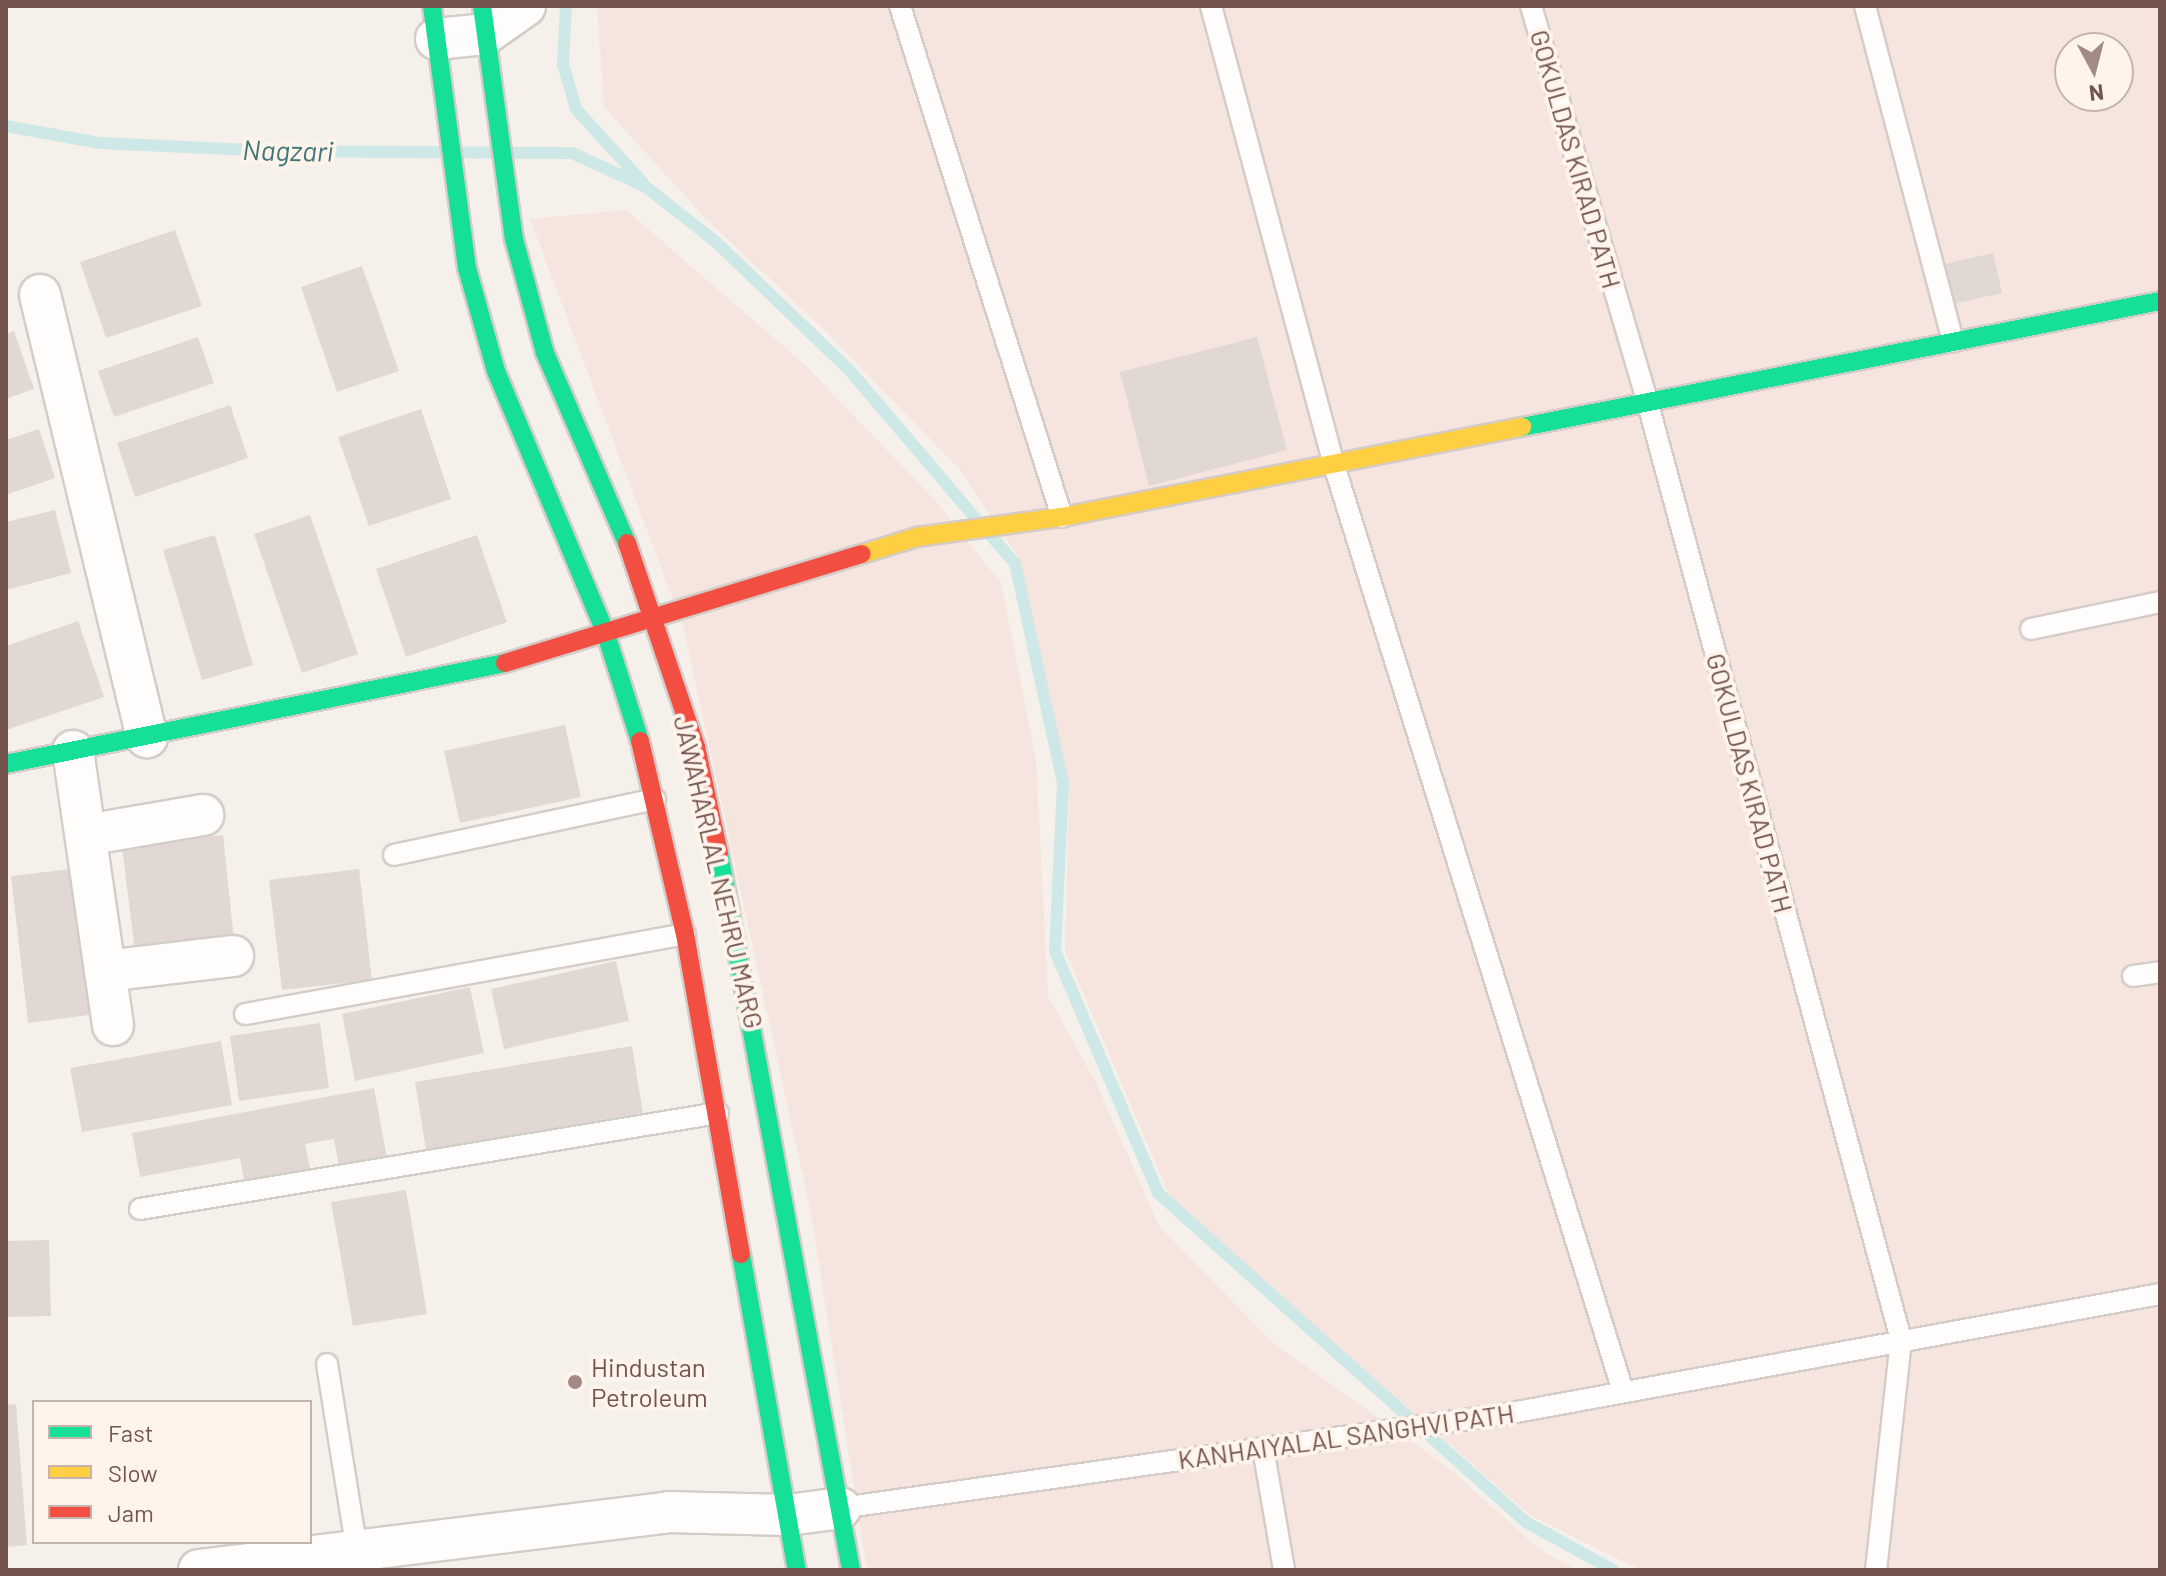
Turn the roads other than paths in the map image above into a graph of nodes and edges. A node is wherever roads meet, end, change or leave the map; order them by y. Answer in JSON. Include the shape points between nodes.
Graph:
{"nodes":[{"id":1,"x":525,"y":6,"type":"edge"},
{"id":2,"x":900,"y":6,"type":"edge"},
{"id":3,"x":1211,"y":6,"type":"edge"},
{"id":4,"x":1531,"y":6,"type":"edge"},
{"id":5,"x":1865,"y":6,"type":"edge"},
{"id":6,"x":484,"y":20,"type":"edge"},
{"id":7,"x":434,"y":22,"type":"edge"},
{"id":8,"x":40,"y":295,"type":"dead end"},
{"id":9,"x":2160,"y":301,"type":"edge"},
{"id":10,"x":1953,"y":342,"type":"junction"},
{"id":11,"x":1648,"y":404,"type":"junction"},
{"id":12,"x":1334,"y":465,"type":"junction"},
{"id":13,"x":1062,"y":517,"type":"junction"},
{"id":14,"x":2160,"y":602,"type":"edge"},
{"id":15,"x":654,"y":620,"type":"junction"},
{"id":16,"x":2031,"y":629,"type":"dead end"},
{"id":17,"x":606,"y":634,"type":"junction"},
{"id":18,"x":147,"y":737,"type":"junction"},
{"id":19,"x":73,"y":751,"type":"junction"},
{"id":20,"x":6,"y":764,"type":"edge"},
{"id":21,"x":655,"y":799,"type":"junction"},
{"id":22,"x":203,"y":815,"type":"dead end"},
{"id":23,"x":86,"y":835,"type":"junction"},
{"id":24,"x":394,"y":855,"type":"dead end"},
{"id":25,"x":685,"y":934,"type":"junction"},
{"id":26,"x":233,"y":956,"type":"dead end"},
{"id":27,"x":105,"y":971,"type":"junction"},
{"id":28,"x":2160,"y":972,"type":"edge"},
{"id":29,"x":2133,"y":976,"type":"dead end"},
{"id":30,"x":245,"y":1014,"type":"dead end"},
{"id":31,"x":113,"y":1025,"type":"dead end"},
{"id":32,"x":718,"y":1113,"type":"junction"},
{"id":33,"x":140,"y":1209,"type":"dead end"},
{"id":34,"x":2160,"y":1294,"type":"edge"},
{"id":35,"x":1901,"y":1340,"type":"junction"},
{"id":36,"x":327,"y":1364,"type":"dead end"},
{"id":37,"x":1623,"y":1391,"type":"junction"},
{"id":38,"x":1263,"y":1448,"type":"junction"},
{"id":39,"x":841,"y":1508,"type":"junction"},
{"id":40,"x":788,"y":1515,"type":"junction"},
{"id":41,"x":357,"y":1551,"type":"junction"},
{"id":42,"x":199,"y":1570,"type":"edge"},
{"id":43,"x":797,"y":1570,"type":"edge"},
{"id":44,"x":851,"y":1570,"type":"edge"},
{"id":45,"x":1284,"y":1570,"type":"edge"},
{"id":46,"x":1876,"y":1570,"type":"edge"}],
"edges":[{"from":1,"to":6,"type":"street"},
{"from":2,"to":13,"type":"lane"},
{"from":3,"to":12,"type":"lane"},
{"from":4,"to":11,"type":"lane","name":"GOKULDAS KIRAD PATH"},
{"from":5,"to":10,"type":"lane"},
{"from":6,"to":7,"type":"street"},
{"from":6,"to":15,"type":"main road","name":"JAWAHARLAL NEHRU MARG","via":[[514,239],[545,353]]},
{"from":7,"to":17,"type":"main road","name":"JAWAHARLAL NEHRU MARG","via":[[464,250],[496,371]]},
{"from":8,"to":18,"type":"street"},
{"from":9,"to":10,"type":"main road"},
{"from":10,"to":11,"type":"main road"},
{"from":11,"to":12,"type":"main road"},
{"from":11,"to":35,"type":"lane","name":"GOKULDAS KIRAD PATH"},
{"from":12,"to":13,"type":"main road"},
{"from":12,"to":37,"type":"lane"},
{"from":13,"to":15,"type":"main road","via":[[917,537]]},
{"from":14,"to":16,"type":"lane"},
{"from":15,"to":17,"type":"main road"},
{"from":15,"to":39,"type":"main road","name":"JAWAHARLAL NEHRU MARG","via":[[696,747],[735,924]]},
{"from":17,"to":18,"type":"main road","via":[[460,677]]},
{"from":17,"to":21,"type":"main road","name":"JAWAHARLAL NEHRU MARG"},
{"from":18,"to":19,"type":"main road"},
{"from":19,"to":20,"type":"main road"},
{"from":19,"to":23,"type":"street"},
{"from":21,"to":24,"type":"lane"},
{"from":21,"to":25,"type":"main road","name":"JAWAHARLAL NEHRU MARG"},
{"from":22,"to":23,"type":"street"},
{"from":23,"to":27,"type":"street"},
{"from":25,"to":30,"type":"lane"},
{"from":25,"to":32,"type":"main road","name":"JAWAHARLAL NEHRU MARG"},
{"from":26,"to":27,"type":"street"},
{"from":27,"to":31,"type":"street"},
{"from":28,"to":29,"type":"lane"},
{"from":32,"to":33,"type":"lane"},
{"from":32,"to":40,"type":"main road","name":"JAWAHARLAL NEHRU MARG"},
{"from":34,"to":35,"type":"lane","name":"KANHAIYALAL SANGHVI PATH"},
{"from":35,"to":37,"type":"lane","name":"KANHAIYALAL SANGHVI PATH"},
{"from":35,"to":46,"type":"lane","name":"GOKULDAS KIRAD PATH"},
{"from":36,"to":41,"type":"lane"},
{"from":37,"to":38,"type":"lane","name":"KANHAIYALAL SANGHVI PATH","via":[[1511,1413]]},
{"from":38,"to":39,"type":"lane","name":"KANHAIYALAL SANGHVI PATH"},
{"from":38,"to":45,"type":"lane"},
{"from":39,"to":40,"type":"street","name":"KANHAIYALAL SANGHVI PATH"},
{"from":39,"to":44,"type":"main road","name":"JAWAHARLAL NEHRU MARG"},
{"from":40,"to":41,"type":"street","name":"KANHAIYALAL SANGHVI PATH","via":[[669,1512]]},
{"from":40,"to":43,"type":"main road","name":"JAWAHARLAL NEHRU MARG"},
{"from":41,"to":42,"type":"street","name":"KANHAIYALAL SANGHVI PATH"}]}
